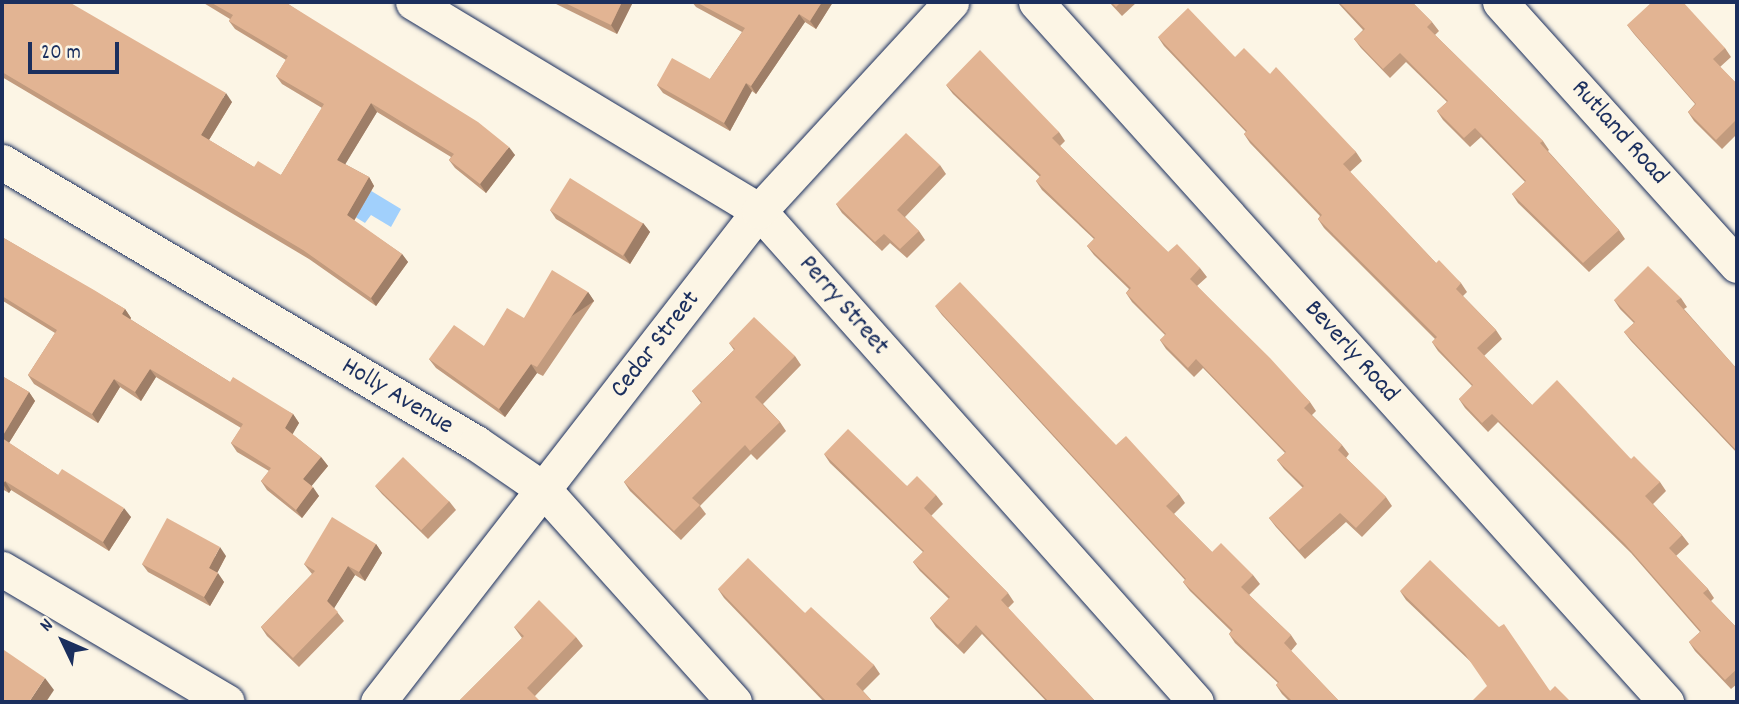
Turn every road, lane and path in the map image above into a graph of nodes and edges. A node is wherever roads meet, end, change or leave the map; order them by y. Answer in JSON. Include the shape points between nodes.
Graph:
{"nodes":[{"id":1,"x":413,"y":2,"type":"edge"},
{"id":2,"x":951,"y":2,"type":"edge"},
{"id":3,"x":1036,"y":2,"type":"edge"},
{"id":4,"x":1500,"y":2,"type":"edge"},
{"id":5,"x":2,"y":162,"type":"edge"},
{"id":6,"x":759,"y":211,"type":"junction"},
{"id":7,"x":1737,"y":265,"type":"edge"},
{"id":8,"x":544,"y":489,"type":"junction"},
{"id":9,"x":2,"y":569,"type":"edge"},
{"id":10,"x":227,"y":702,"type":"edge"},
{"id":11,"x":378,"y":702,"type":"edge"},
{"id":12,"x":734,"y":702,"type":"edge"},
{"id":13,"x":1196,"y":702,"type":"edge"},
{"id":14,"x":1666,"y":702,"type":"edge"}],
"edges":[{"from":1,"to":6,"type":"street","name":"Perry Street"},
{"from":2,"to":6,"type":"street","name":"Cedar Street"},
{"from":3,"to":14,"type":"street","name":"Beverly Road"},
{"from":4,"to":7,"type":"street","name":"Rutland Road"},
{"from":5,"to":8,"type":"street","name":"Holly Avenue","via":[[475,443]]},
{"from":6,"to":8,"type":"street","name":"Cedar Street"},
{"from":6,"to":13,"type":"street","name":"Perry Street"},
{"from":8,"to":11,"type":"street","name":"Cedar Street"},
{"from":8,"to":12,"type":"street","name":"Holly Avenue"},
{"from":9,"to":10,"type":"street"}]}
